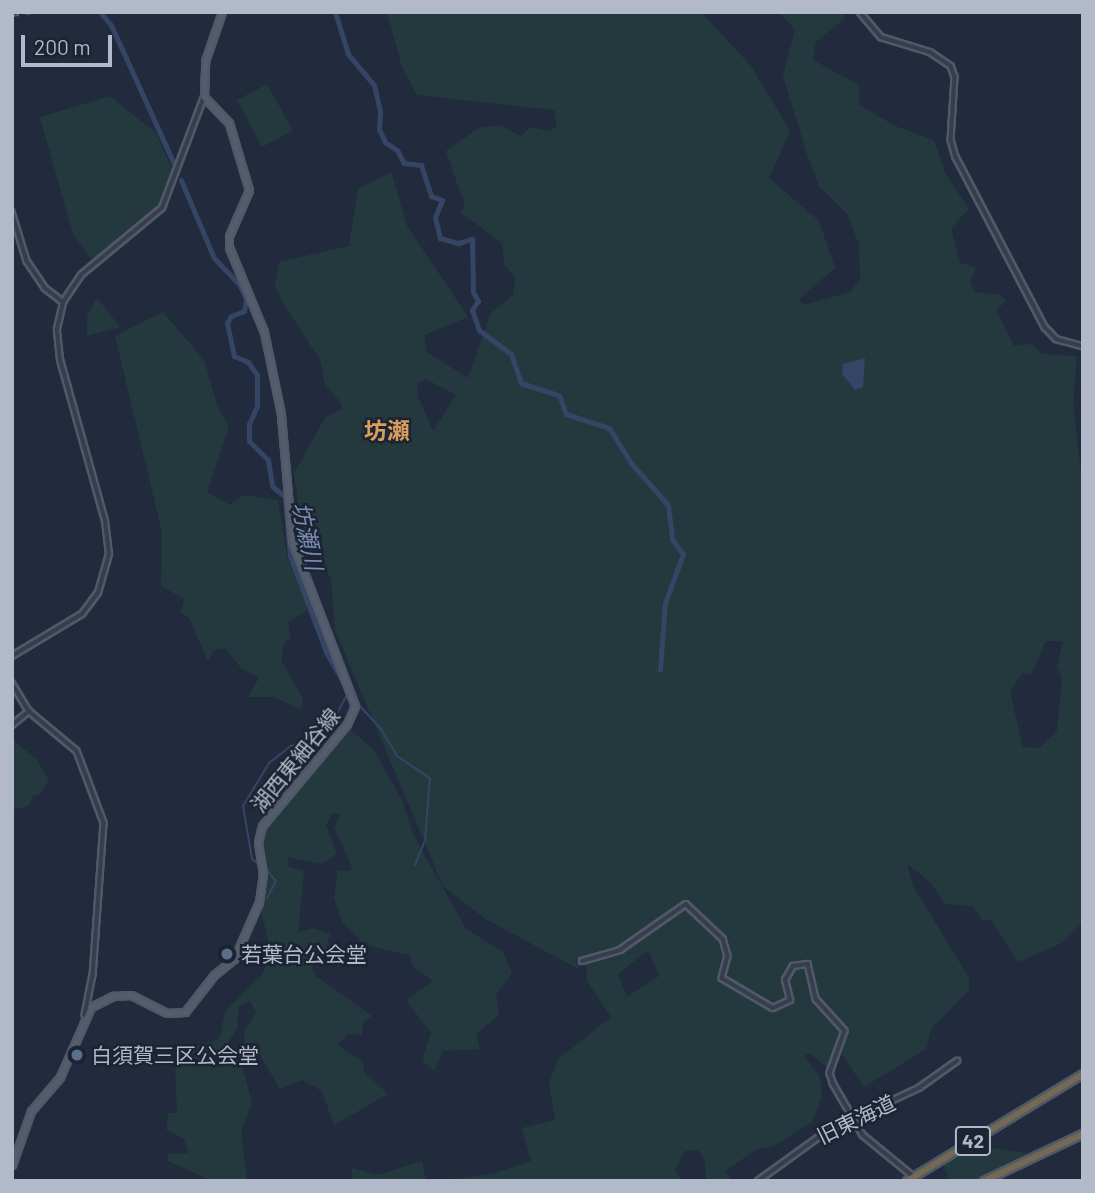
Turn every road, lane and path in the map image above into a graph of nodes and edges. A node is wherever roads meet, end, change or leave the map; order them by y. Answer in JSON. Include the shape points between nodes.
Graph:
{"nodes":[{"id":1,"x":222,"y":12,"type":"edge"},
{"id":2,"x":860,"y":12,"type":"edge"},
{"id":3,"x":204,"y":97,"type":"junction"},
{"id":4,"x":12,"y":212,"type":"edge"},
{"id":5,"x":63,"y":302,"type":"junction"},
{"id":6,"x":1083,"y":346,"type":"edge"},
{"id":7,"x":12,"y":656,"type":"edge"},
{"id":8,"x":12,"y":683,"type":"edge"},
{"id":9,"x":29,"y":711,"type":"junction"},
{"id":10,"x":12,"y":725,"type":"edge"},
{"id":11,"x":582,"y":961,"type":"dead end"},
{"id":12,"x":85,"y":1015,"type":"junction"},
{"id":13,"x":957,"y":1061,"type":"dead end"},
{"id":14,"x":1083,"y":1074,"type":"edge"},
{"id":15,"x":854,"y":1119,"type":"junction"},
{"id":16,"x":1083,"y":1135,"type":"edge"},
{"id":17,"x":12,"y":1165,"type":"edge"},
{"id":18,"x":914,"y":1177,"type":"junction"},
{"id":19,"x":758,"y":1181,"type":"edge"},
{"id":20,"x":907,"y":1181,"type":"edge"},
{"id":21,"x":986,"y":1181,"type":"edge"}],
"edges":[{"from":1,"to":3,"type":"main road","via":[[205,61]]},
{"from":2,"to":6,"type":"street","via":[[881,37],[930,52],[951,66],[955,77],[951,140],[956,157],[1045,327],[1056,339]]},
{"from":3,"to":5,"type":"street","via":[[162,208],[89,268]]},
{"from":3,"to":12,"type":"main road","name":"湖西東細谷線","via":[[229,123],[247,178],[247,202],[229,236],[229,247],[264,332],[281,414],[292,541],[355,706],[347,724],[262,826],[258,842],[263,874],[260,902],[234,959],[214,975],[195,1004],[173,1014],[136,997],[113,996]]},
{"from":4,"to":5,"type":"street","via":[[27,261],[45,288]]},
{"from":5,"to":7,"type":"street","via":[[58,347],[105,521],[107,566],[98,593],[82,614]]},
{"from":8,"to":9,"type":"street"},
{"from":9,"to":10,"type":"street"},
{"from":9,"to":12,"type":"street","via":[[77,751],[104,823],[93,975]]},
{"from":11,"to":15,"type":"street","via":[[620,950],[687,904],[723,939],[728,956],[722,978],[774,1008],[790,1000],[785,980],[793,966],[808,964],[816,999],[844,1027],[844,1040],[830,1073]]},
{"from":12,"to":17,"type":"main road","via":[[60,1077],[30,1111]]},
{"from":13,"to":15,"type":"street","name":"旧東海道","via":[[919,1088]]},
{"from":14,"to":18,"type":"highway","number":"42"},
{"from":15,"to":18,"type":"street","via":[[868,1140]]},
{"from":15,"to":19,"type":"street","name":"旧東海道","via":[[827,1131]]},
{"from":16,"to":21,"type":"highway"},
{"from":18,"to":20,"type":"highway","number":"42"}]}
